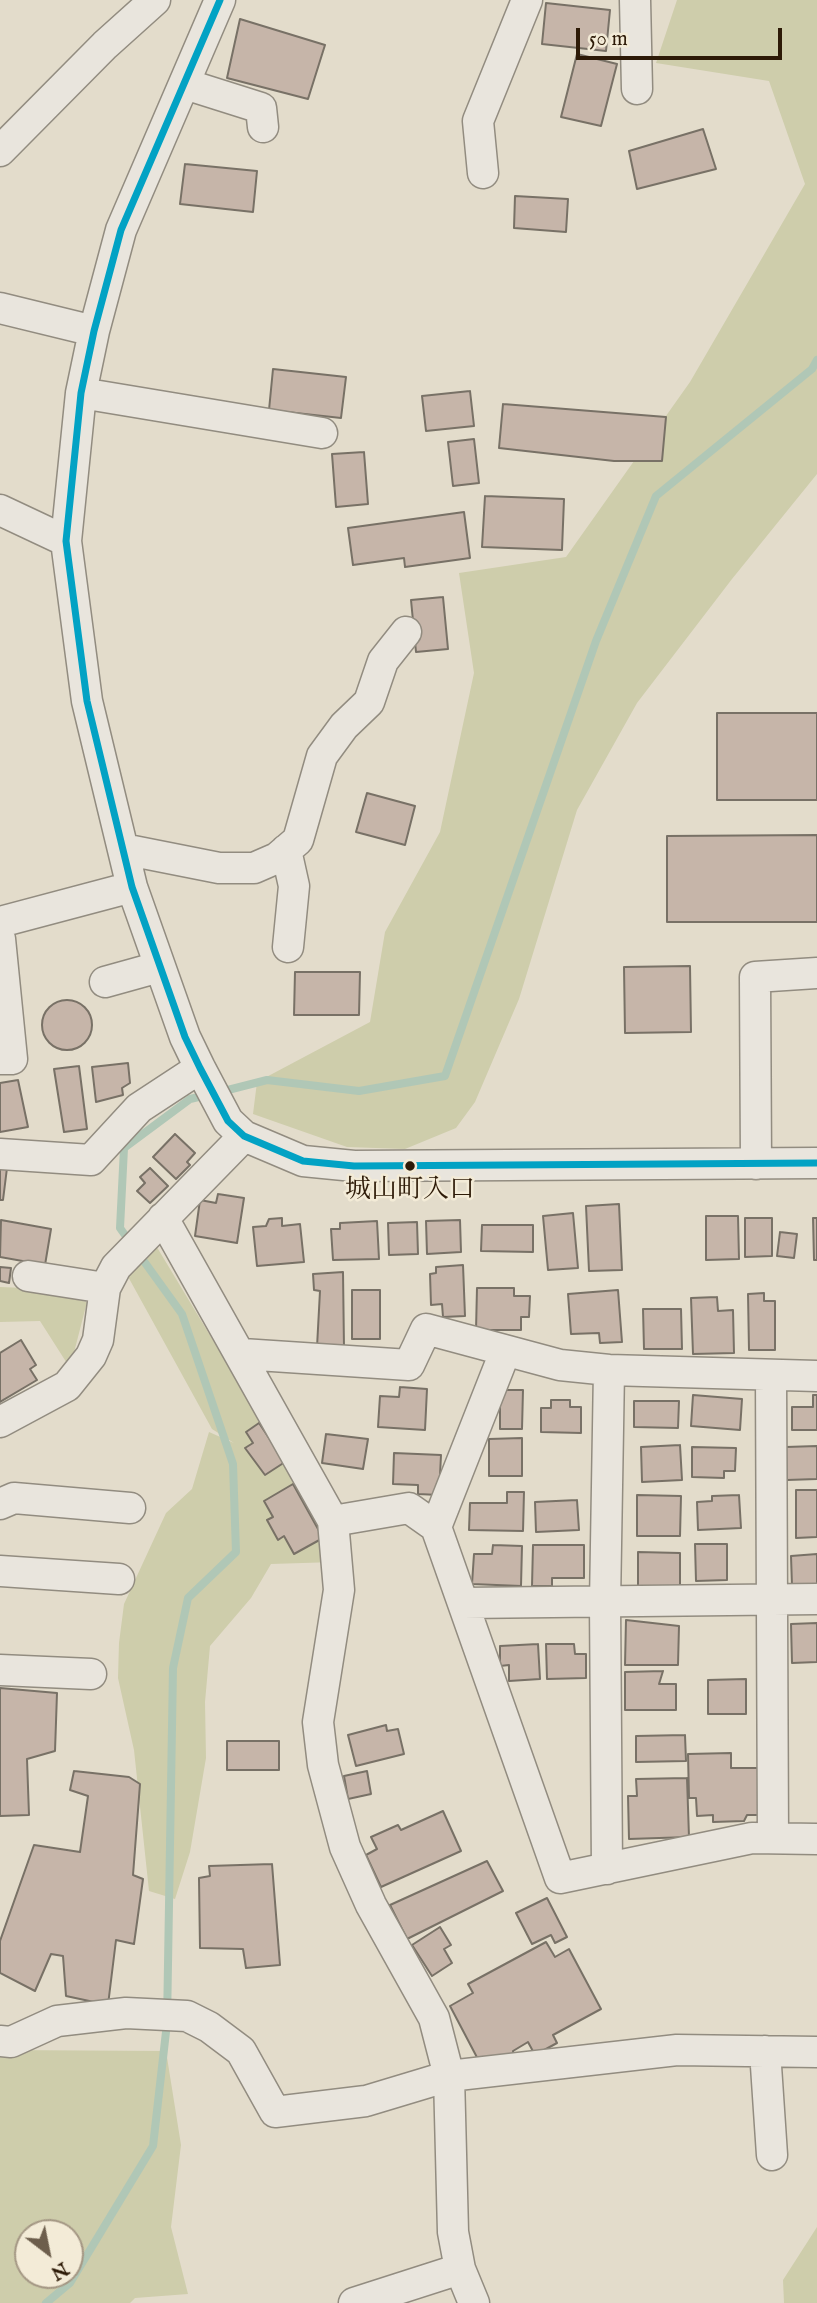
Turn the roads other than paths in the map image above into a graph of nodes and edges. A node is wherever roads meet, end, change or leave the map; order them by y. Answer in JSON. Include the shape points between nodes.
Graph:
{"nodes":[{"id":1,"x":155,"y":0,"type":"edge"},
{"id":2,"x":220,"y":0,"type":"edge"},
{"id":3,"x":527,"y":0,"type":"edge"},
{"id":4,"x":635,"y":0,"type":"edge"},
{"id":5,"x":186,"y":84,"type":"junction"},
{"id":6,"x":637,"y":89,"type":"dead end"},
{"id":7,"x":263,"y":127,"type":"dead end"},
{"id":8,"x":0,"y":151,"type":"edge"},
{"id":9,"x":483,"y":173,"type":"dead end"},
{"id":10,"x":0,"y":308,"type":"edge"},
{"id":11,"x":94,"y":331,"type":"junction"},
{"id":12,"x":81,"y":393,"type":"junction"},
{"id":13,"x":322,"y":432,"type":"dead end"},
{"id":14,"x":0,"y":510,"type":"edge"},
{"id":15,"x":66,"y":541,"type":"junction"},
{"id":16,"x":406,"y":632,"type":"dead end"},
{"id":17,"x":124,"y":849,"type":"junction"},
{"id":18,"x":286,"y":850,"type":"junction"},
{"id":19,"x":132,"y":887,"type":"junction"},
{"id":20,"x":0,"y":922,"type":"edge"},
{"id":21,"x":0,"y":939,"type":"edge"},
{"id":22,"x":288,"y":947,"type":"dead end"},
{"id":23,"x":159,"y":967,"type":"junction"},
{"id":24,"x":817,"y":974,"type":"edge"},
{"id":25,"x":105,"y":982,"type":"dead end"},
{"id":26,"x":0,"y":1059,"type":"edge"},
{"id":27,"x":200,"y":1068,"type":"junction"},
{"id":28,"x":244,"y":1136,"type":"junction"},
{"id":29,"x":0,"y":1154,"type":"edge"},
{"id":30,"x":817,"y":1163,"type":"edge"},
{"id":31,"x":756,"y":1164,"type":"junction"},
{"id":32,"x":155,"y":1226,"type":"junction"},
{"id":33,"x":28,"y":1276,"type":"dead end"},
{"id":34,"x":111,"y":1278,"type":"junction"},
{"id":35,"x":505,"y":1352,"type":"junction"},
{"id":36,"x":242,"y":1354,"type":"junction"},
{"id":37,"x":609,"y":1370,"type":"junction"},
{"id":38,"x":771,"y":1376,"type":"junction"},
{"id":39,"x":817,"y":1376,"type":"edge"},
{"id":40,"x":0,"y":1422,"type":"edge"},
{"id":41,"x":0,"y":1504,"type":"edge"},
{"id":42,"x":130,"y":1508,"type":"dead end"},
{"id":43,"x":333,"y":1521,"type":"junction"},
{"id":44,"x":436,"y":1527,"type":"junction"},
{"id":45,"x":0,"y":1571,"type":"edge"},
{"id":46,"x":119,"y":1579,"type":"dead end"},
{"id":47,"x":770,"y":1599,"type":"junction"},
{"id":48,"x":817,"y":1599,"type":"edge"},
{"id":49,"x":464,"y":1603,"type":"junction"},
{"id":50,"x":605,"y":1603,"type":"junction"},
{"id":51,"x":0,"y":1670,"type":"edge"},
{"id":52,"x":91,"y":1674,"type":"dead end"},
{"id":53,"x":773,"y":1839,"type":"junction"},
{"id":54,"x":817,"y":1839,"type":"edge"},
{"id":55,"x":607,"y":1869,"type":"junction"},
{"id":56,"x":0,"y":2041,"type":"edge"},
{"id":57,"x":765,"y":2051,"type":"junction"},
{"id":58,"x":817,"y":2052,"type":"edge"},
{"id":59,"x":449,"y":2076,"type":"junction"},
{"id":60,"x":772,"y":2155,"type":"dead end"},
{"id":61,"x":460,"y":2269,"type":"junction"},
{"id":62,"x":354,"y":2303,"type":"edge"},
{"id":63,"x":474,"y":2303,"type":"edge"}],
"edges":[{"from":1,"to":8,"type":"street"},
{"from":2,"to":5,"type":"street"},
{"from":3,"to":9,"type":"street","via":[[478,121]]},
{"from":4,"to":6,"type":"street"},
{"from":5,"to":7,"type":"street","via":[[261,108]]},
{"from":5,"to":11,"type":"street","via":[[121,230]]},
{"from":10,"to":11,"type":"street"},
{"from":11,"to":12,"type":"street"},
{"from":12,"to":13,"type":"street"},
{"from":12,"to":15,"type":"street"},
{"from":14,"to":15,"type":"street"},
{"from":15,"to":17,"type":"street","via":[[87,701]]},
{"from":16,"to":18,"type":"street","via":[[383,661],[369,702],[322,756],[298,840]]},
{"from":17,"to":18,"type":"street","via":[[219,869],[254,869]]},
{"from":17,"to":19,"type":"street"},
{"from":18,"to":22,"type":"street","via":[[294,886]]},
{"from":19,"to":20,"type":"street"},
{"from":19,"to":23,"type":"street"},
{"from":21,"to":26,"type":"street","via":[[12,1059]]},
{"from":23,"to":25,"type":"street"},
{"from":23,"to":27,"type":"street"},
{"from":24,"to":31,"type":"street","via":[[755,977]]},
{"from":27,"to":28,"type":"street","via":[[228,1121]]},
{"from":27,"to":29,"type":"street","via":[[139,1108],[91,1160]]},
{"from":28,"to":31,"type":"street","via":[[303,1161],[354,1166]]},
{"from":28,"to":32,"type":"street"},
{"from":30,"to":31,"type":"street"},
{"from":32,"to":34,"type":"street"},
{"from":32,"to":36,"type":"street"},
{"from":33,"to":34,"type":"street"},
{"from":34,"to":40,"type":"street","via":[[91,1356],[67,1386]]},
{"from":35,"to":36,"type":"street","via":[[426,1329],[409,1365]]},
{"from":35,"to":37,"type":"street"},
{"from":35,"to":44,"type":"street"},
{"from":36,"to":43,"type":"street"},
{"from":37,"to":38,"type":"street"},
{"from":37,"to":50,"type":"street"},
{"from":38,"to":39,"type":"street"},
{"from":38,"to":47,"type":"street"},
{"from":41,"to":42,"type":"street","via":[[14,1498]]},
{"from":43,"to":44,"type":"street","via":[[409,1508]]},
{"from":43,"to":59,"type":"street","via":[[339,1590],[318,1722],[324,1765],[345,1847],[434,2018]]},
{"from":44,"to":49,"type":"street"},
{"from":45,"to":46,"type":"street"},
{"from":47,"to":48,"type":"street"},
{"from":47,"to":50,"type":"street"},
{"from":47,"to":53,"type":"street"},
{"from":49,"to":50,"type":"street"},
{"from":49,"to":55,"type":"street","via":[[560,1878]]},
{"from":50,"to":55,"type":"street"},
{"from":51,"to":52,"type":"street"},
{"from":53,"to":54,"type":"street"},
{"from":53,"to":55,"type":"street","via":[[752,1838]]},
{"from":56,"to":59,"type":"street","via":[[11,2042],[57,2021],[187,2016],[241,2051],[275,2112],[366,2101]]},
{"from":57,"to":58,"type":"street"},
{"from":57,"to":59,"type":"street","via":[[677,2050]]},
{"from":57,"to":60,"type":"street"},
{"from":59,"to":61,"type":"street","via":[[453,2232]]},
{"from":61,"to":62,"type":"street"},
{"from":61,"to":63,"type":"street"}]}
